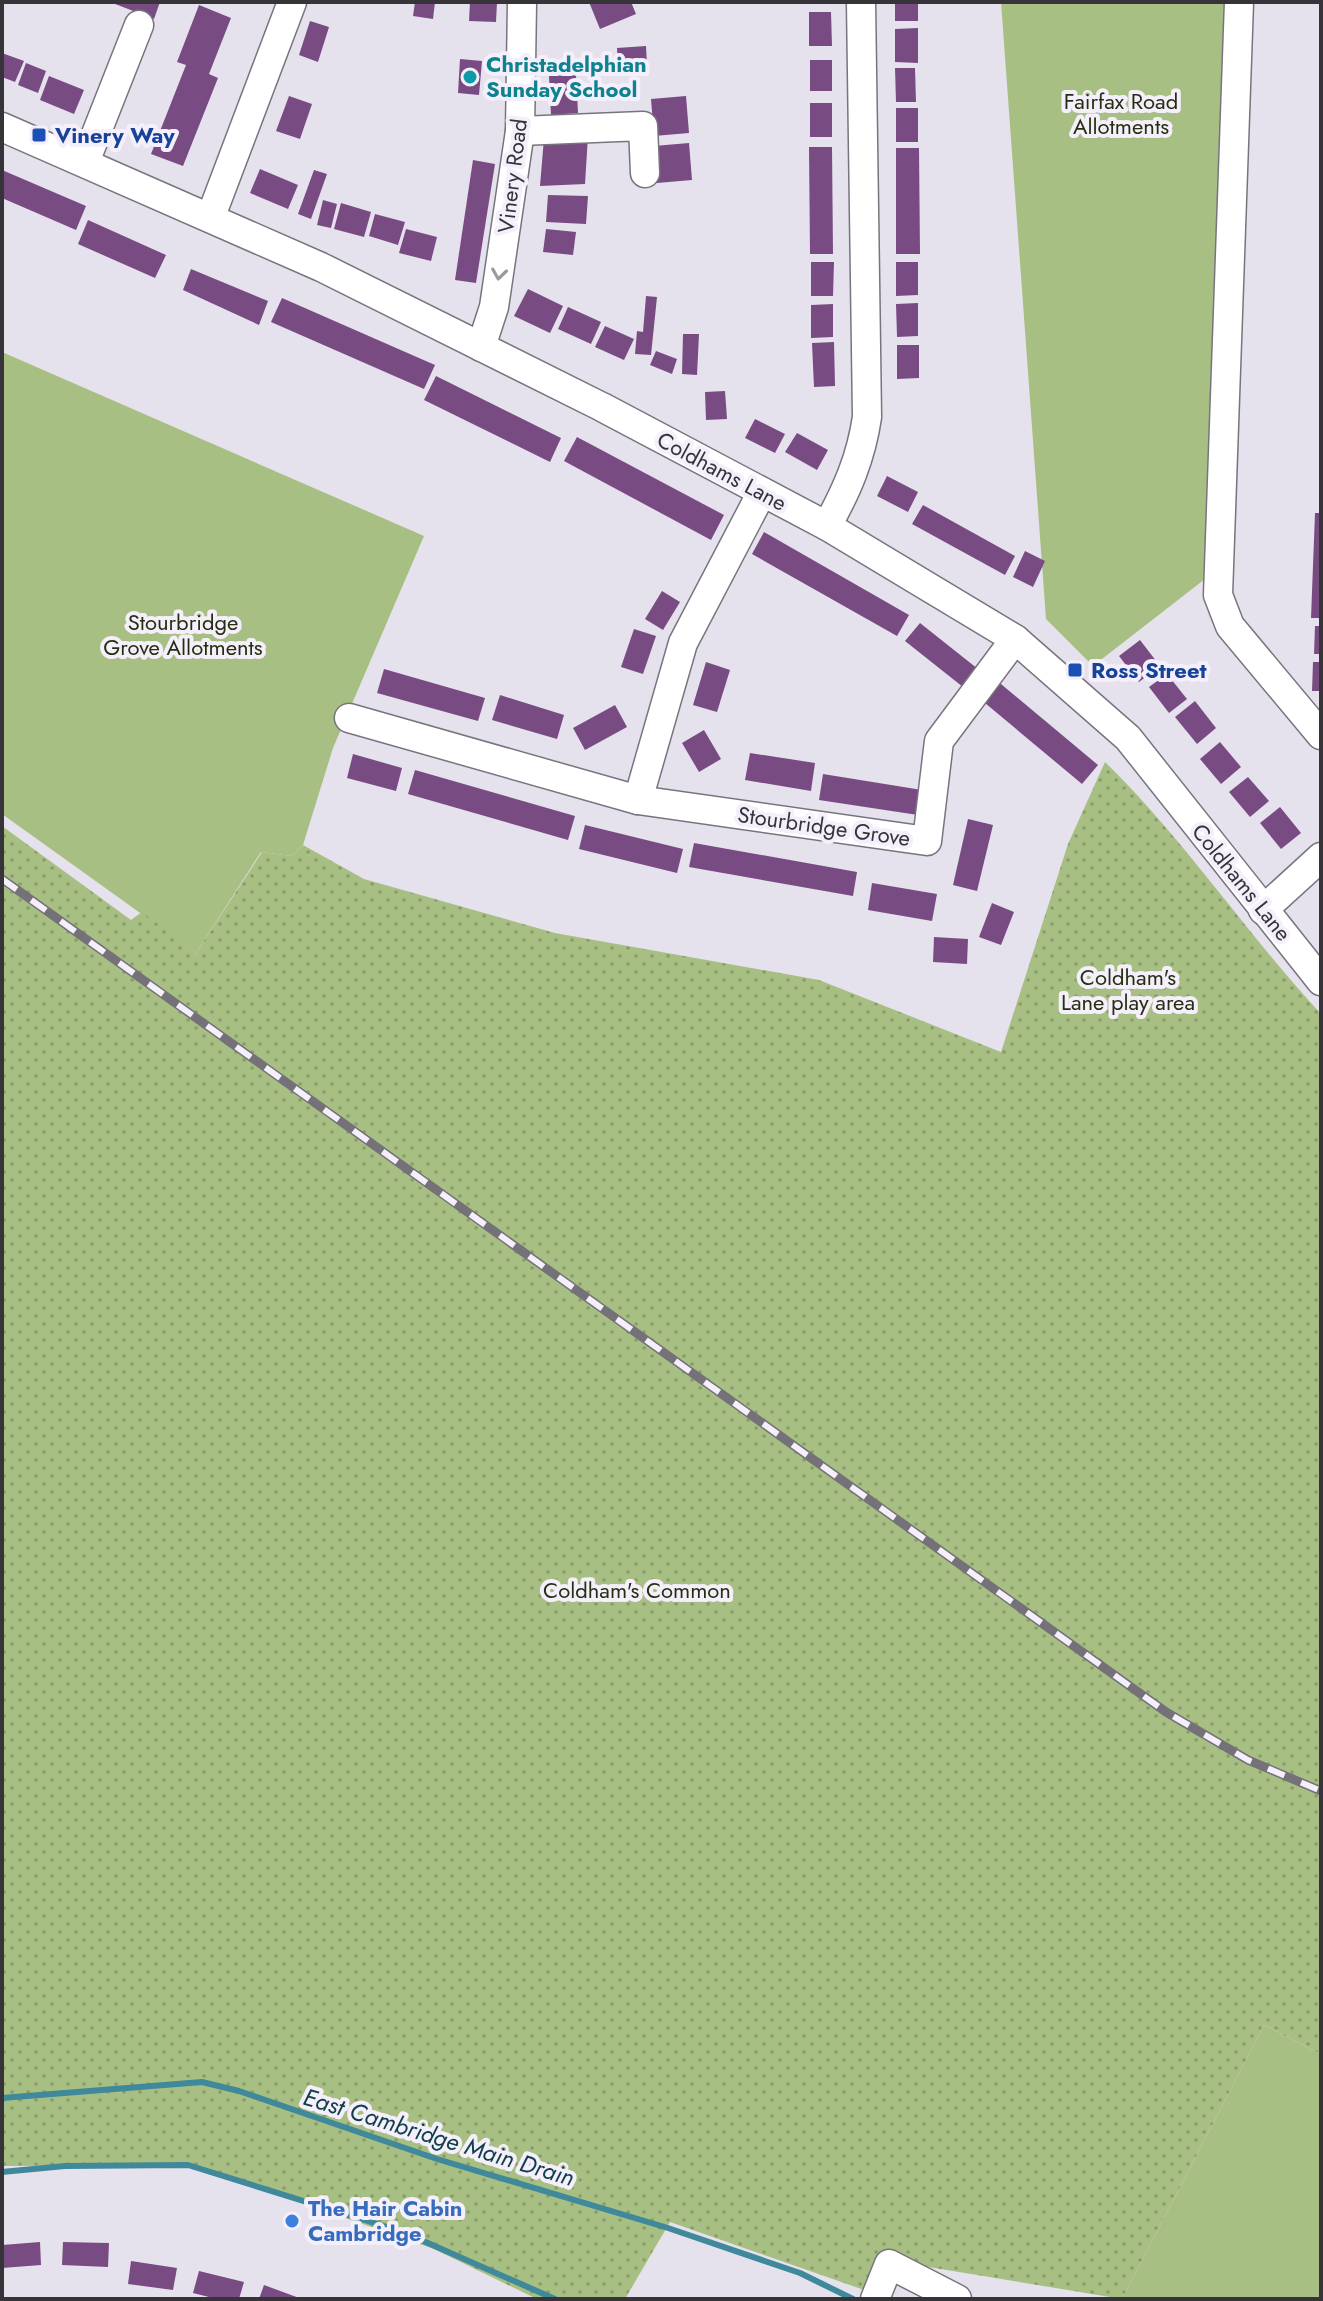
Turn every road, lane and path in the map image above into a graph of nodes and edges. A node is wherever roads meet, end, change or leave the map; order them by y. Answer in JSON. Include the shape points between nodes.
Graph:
{"nodes":[{"id":1,"x":292,"y":2,"type":"edge"},
{"id":2,"x":522,"y":2,"type":"edge"},
{"id":3,"x":861,"y":2,"type":"edge"},
{"id":4,"x":1239,"y":2,"type":"edge"},
{"id":5,"x":139,"y":25,"type":"dead end"},
{"id":6,"x":2,"y":127,"type":"edge"},
{"id":7,"x":520,"y":131,"type":"junction"},
{"id":8,"x":85,"y":162,"type":"junction"},
{"id":9,"x":645,"y":173,"type":"dead end"},
{"id":10,"x":211,"y":216,"type":"junction"},
{"id":11,"x":481,"y":347,"type":"junction"},
{"id":12,"x":762,"y":492,"type":"junction"},
{"id":13,"x":827,"y":526,"type":"junction"},
{"id":14,"x":1015,"y":639,"type":"junction"},
{"id":15,"x":349,"y":718,"type":"dead end"},
{"id":16,"x":1321,"y":735,"type":"edge"},
{"id":17,"x":638,"y":800,"type":"junction"},
{"id":18,"x":1321,"y":857,"type":"edge"},
{"id":19,"x":1263,"y":910,"type":"junction"},
{"id":20,"x":1321,"y":981,"type":"edge"},
{"id":21,"x":876,"y":2297,"type":"edge"},
{"id":22,"x":957,"y":2299,"type":"edge"}],
"edges":[{"from":1,"to":10,"type":"street"},
{"from":2,"to":7,"type":"street","name":"Vinery Road"},
{"from":3,"to":13,"type":"street","via":[[867,417],[852,480]]},
{"from":4,"to":16,"type":"street","via":[[1218,595],[1230,626]]},
{"from":5,"to":8,"type":"street"},
{"from":6,"to":8,"type":"street","name":"Coldhams Lane"},
{"from":7,"to":9,"type":"street","via":[[643,126]]},
{"from":7,"to":11,"type":"street","name":"Vinery Road","one_way":true,"via":[[494,307]]},
{"from":8,"to":10,"type":"street","name":"Coldhams Lane"},
{"from":10,"to":11,"type":"street","name":"Coldhams Lane"},
{"from":11,"to":12,"type":"street","name":"Coldhams Lane"},
{"from":12,"to":13,"type":"street","name":"Coldhams Lane"},
{"from":12,"to":17,"type":"street","via":[[683,643]]},
{"from":13,"to":14,"type":"street","name":"Coldhams Lane"},
{"from":14,"to":17,"type":"street","name":"Stourbridge Grove","via":[[939,741],[927,841]]},
{"from":14,"to":19,"type":"street","name":"Coldhams Lane","via":[[1128,738]]},
{"from":15,"to":17,"type":"street","name":"Stourbridge Grove"},
{"from":18,"to":19,"type":"street"},
{"from":19,"to":20,"type":"street","name":"Coldhams Lane"},
{"from":21,"to":22,"type":"street","via":[[889,2264]]}]}
